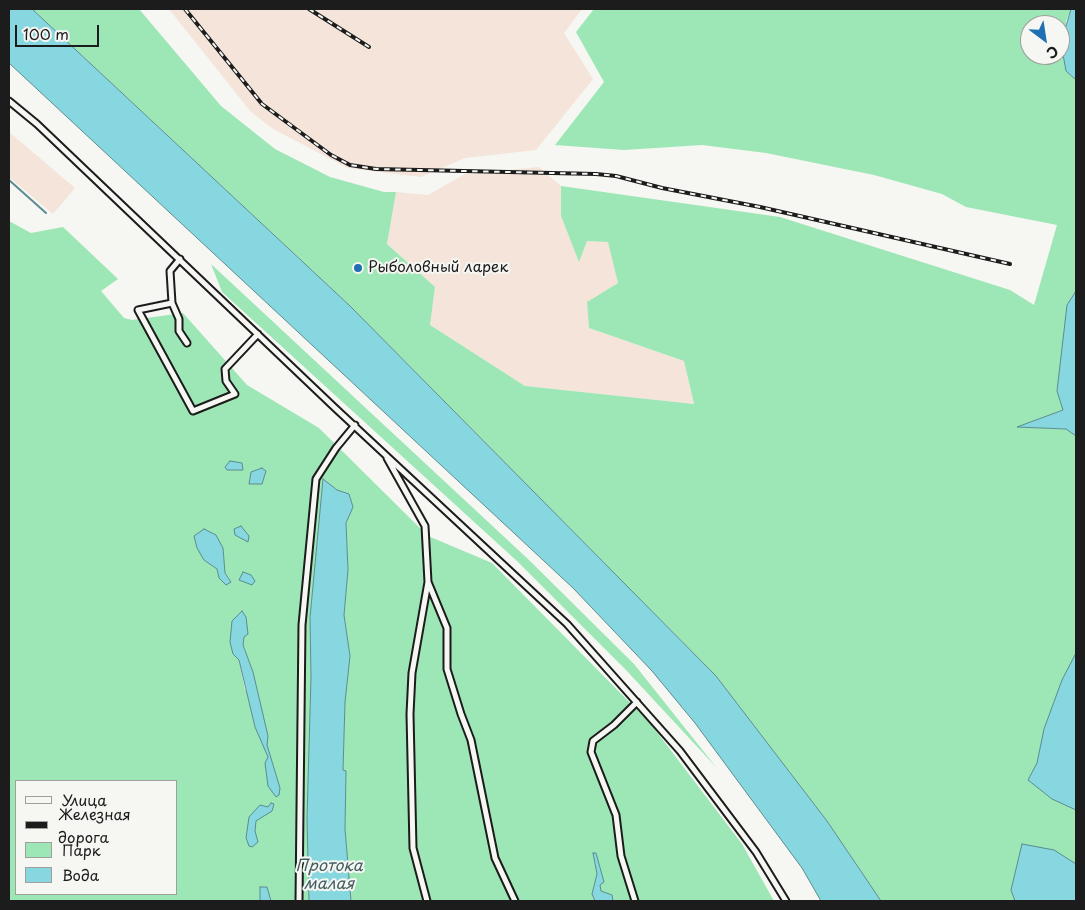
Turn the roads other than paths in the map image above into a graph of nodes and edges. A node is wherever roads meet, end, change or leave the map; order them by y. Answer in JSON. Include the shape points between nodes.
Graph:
{"nodes":[{"id":1,"x":9,"y":102,"type":"edge"},
{"id":2,"x":180,"y":259,"type":"junction"},
{"id":3,"x":172,"y":303,"type":"junction"},
{"id":4,"x":258,"y":334,"type":"junction"},
{"id":5,"x":187,"y":343,"type":"dead end"},
{"id":6,"x":355,"y":425,"type":"junction"},
{"id":7,"x":386,"y":455,"type":"junction"},
{"id":8,"x":428,"y":582,"type":"junction"},
{"id":9,"x":637,"y":702,"type":"junction"},
{"id":10,"x":299,"y":901,"type":"edge"},
{"id":11,"x":427,"y":901,"type":"edge"},
{"id":12,"x":514,"y":901,"type":"edge"},
{"id":13,"x":635,"y":901,"type":"edge"},
{"id":14,"x":786,"y":901,"type":"edge"}],
"edges":[{"from":1,"to":2,"type":"street","via":[[37,124]]},
{"from":2,"to":3,"type":"street","via":[[170,271]]},
{"from":2,"to":4,"type":"street"},
{"from":3,"to":4,"type":"street","via":[[138,310],[193,411],[235,394],[226,381],[225,370]]},
{"from":3,"to":5,"type":"street","via":[[180,319],[179,331]]},
{"from":4,"to":6,"type":"street"},
{"from":6,"to":7,"type":"street"},
{"from":6,"to":10,"type":"street","via":[[316,479],[302,625]]},
{"from":7,"to":8,"type":"street","via":[[426,526]]},
{"from":7,"to":9,"type":"street","via":[[567,624]]},
{"from":8,"to":11,"type":"street","via":[[412,673],[410,714],[413,848]]},
{"from":8,"to":12,"type":"street","via":[[447,628],[448,669],[471,740],[495,858]]},
{"from":9,"to":13,"type":"street","via":[[593,742],[591,752],[616,815],[621,856]]},
{"from":9,"to":14,"type":"street","via":[[723,806]]}]}
